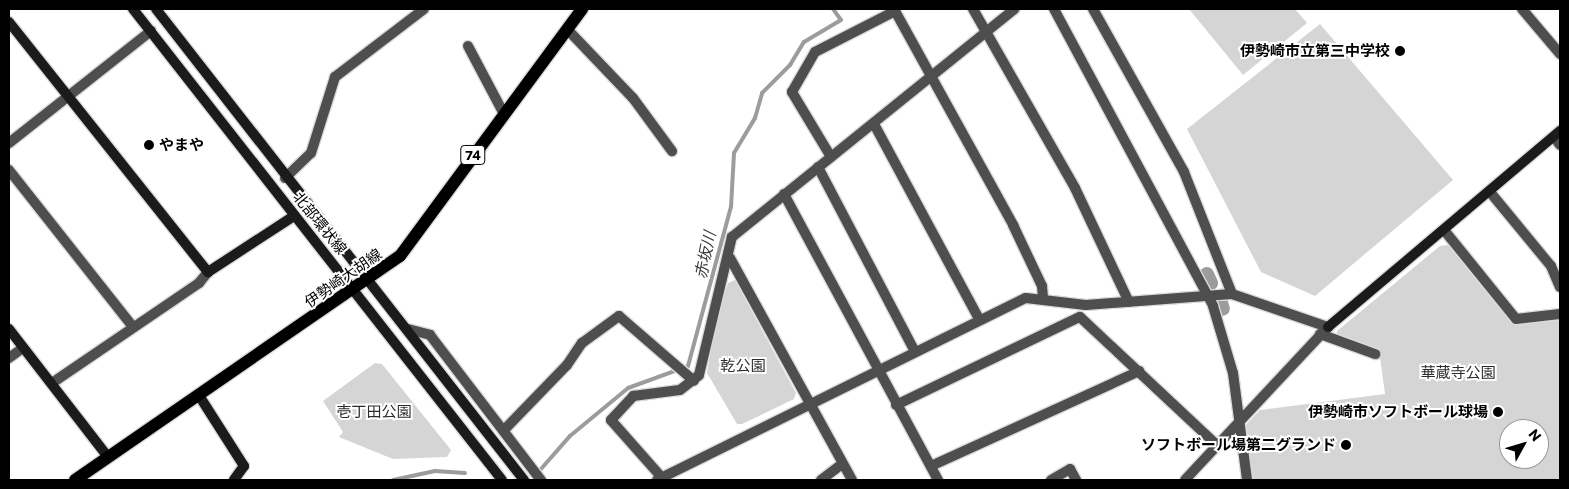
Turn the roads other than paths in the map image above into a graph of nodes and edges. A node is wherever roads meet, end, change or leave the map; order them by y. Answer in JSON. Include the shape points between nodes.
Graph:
{"nodes":[{"id":1,"x":133,"y":9,"type":"edge"},
{"id":2,"x":156,"y":9,"type":"edge"},
{"id":3,"x":424,"y":9,"type":"edge"},
{"id":4,"x":582,"y":9,"type":"edge"},
{"id":5,"x":973,"y":9,"type":"edge"},
{"id":6,"x":1015,"y":9,"type":"edge"},
{"id":7,"x":1054,"y":9,"type":"edge"},
{"id":8,"x":1093,"y":9,"type":"edge"},
{"id":9,"x":1522,"y":9,"type":"edge"},
{"id":10,"x":895,"y":10,"type":"edge"},
{"id":11,"x":9,"y":22,"type":"edge"},
{"id":12,"x":566,"y":29,"type":"junction"},
{"id":13,"x":151,"y":31,"type":"junction"},
{"id":14,"x":987,"y":32,"type":"junction"},
{"id":15,"x":468,"y":46,"type":"dead end"},
{"id":16,"x":1560,"y":54,"type":"edge"},
{"id":17,"x":931,"y":79,"type":"junction"},
{"id":18,"x":68,"y":96,"type":"junction"},
{"id":19,"x":504,"y":114,"type":"junction"},
{"id":20,"x":874,"y":124,"type":"junction"},
{"id":21,"x":1558,"y":138,"type":"edge"},
{"id":22,"x":9,"y":143,"type":"edge"},
{"id":23,"x":672,"y":151,"type":"dead end"},
{"id":24,"x":831,"y":157,"type":"junction"},
{"id":25,"x":818,"y":167,"type":"junction"},
{"id":26,"x":9,"y":170,"type":"edge"},
{"id":27,"x":285,"y":178,"type":"junction"},
{"id":28,"x":1490,"y":192,"type":"junction"},
{"id":29,"x":784,"y":194,"type":"junction"},
{"id":30,"x":294,"y":216,"type":"junction"},
{"id":31,"x":1444,"y":230,"type":"junction"},
{"id":32,"x":730,"y":258,"type":"junction"},
{"id":33,"x":208,"y":272,"type":"junction"},
{"id":34,"x":369,"y":282,"type":"junction"},
{"id":35,"x":1560,"y":287,"type":"edge"},
{"id":36,"x":354,"y":290,"type":"junction"},
{"id":37,"x":1232,"y":294,"type":"junction"},
{"id":38,"x":1206,"y":295,"type":"junction"},
{"id":39,"x":1043,"y":298,"type":"junction"},
{"id":40,"x":1128,"y":302,"type":"junction"},
{"id":41,"x":1560,"y":314,"type":"edge"},
{"id":42,"x":979,"y":319,"type":"junction"},
{"id":43,"x":133,"y":327,"type":"junction"},
{"id":44,"x":9,"y":329,"type":"edge"},
{"id":45,"x":408,"y":329,"type":"junction"},
{"id":46,"x":1324,"y":331,"type":"junction"},
{"id":47,"x":23,"y":348,"type":"junction"},
{"id":48,"x":914,"y":350,"type":"junction"},
{"id":49,"x":1375,"y":354,"type":"dead end"},
{"id":50,"x":9,"y":358,"type":"edge"},
{"id":51,"x":878,"y":369,"type":"junction"},
{"id":52,"x":1139,"y":371,"type":"junction"},
{"id":53,"x":694,"y":382,"type":"junction"},
{"id":54,"x":52,"y":383,"type":"junction"},
{"id":55,"x":200,"y":397,"type":"junction"},
{"id":56,"x":807,"y":403,"type":"junction"},
{"id":57,"x":896,"y":405,"type":"junction"},
{"id":58,"x":1239,"y":424,"type":"junction"},
{"id":59,"x":505,"y":429,"type":"junction"},
{"id":60,"x":1218,"y":446,"type":"junction"},
{"id":61,"x":108,"y":457,"type":"junction"},
{"id":62,"x":842,"y":464,"type":"junction"},
{"id":63,"x":931,"y":466,"type":"junction"},
{"id":64,"x":661,"y":479,"type":"edge"},
{"id":65,"x":75,"y":480,"type":"edge"},
{"id":66,"x":234,"y":480,"type":"edge"},
{"id":67,"x":502,"y":480,"type":"edge"},
{"id":68,"x":524,"y":480,"type":"edge"},
{"id":69,"x":541,"y":480,"type":"edge"},
{"id":70,"x":821,"y":480,"type":"edge"},
{"id":71,"x":852,"y":480,"type":"edge"},
{"id":72,"x":938,"y":480,"type":"edge"},
{"id":73,"x":1051,"y":480,"type":"edge"},
{"id":74,"x":1076,"y":480,"type":"edge"},
{"id":75,"x":1185,"y":480,"type":"edge"},
{"id":76,"x":1247,"y":480,"type":"edge"}],
"edges":[{"from":1,"to":13,"type":"street","name":"北部環状線"},
{"from":2,"to":27,"type":"street","name":"北部環状線"},
{"from":3,"to":27,"type":"street","via":[[336,77],[311,153]]},
{"from":4,"to":12,"type":"main road","name":"伊勢崎大胡線","number":"74"},
{"from":5,"to":14,"type":"street"},
{"from":6,"to":14,"type":"street"},
{"from":7,"to":38,"type":"street"},
{"from":8,"to":37,"type":"street","via":[[1184,172]]},
{"from":9,"to":16,"type":"street"},
{"from":10,"to":17,"type":"street"},
{"from":10,"to":24,"type":"street","via":[[815,52],[792,92]]},
{"from":11,"to":18,"type":"street"},
{"from":12,"to":19,"type":"main road","name":"伊勢崎大胡線","number":"74"},
{"from":12,"to":23,"type":"street","via":[[633,98]]},
{"from":13,"to":18,"type":"street"},
{"from":13,"to":30,"type":"street","name":"北部環状線"},
{"from":14,"to":17,"type":"street"},
{"from":14,"to":40,"type":"street","via":[[1074,188]]},
{"from":15,"to":19,"type":"street"},
{"from":17,"to":20,"type":"street"},
{"from":17,"to":39,"type":"street","via":[[1012,225],[1042,286]]},
{"from":18,"to":22,"type":"street"},
{"from":18,"to":33,"type":"street"},
{"from":19,"to":34,"type":"main road","name":"伊勢崎大胡線","number":"74","via":[[400,256]]},
{"from":20,"to":24,"type":"street"},
{"from":20,"to":42,"type":"street"},
{"from":21,"to":28,"type":"street"},
{"from":24,"to":25,"type":"street"},
{"from":25,"to":29,"type":"street"},
{"from":25,"to":48,"type":"street"},
{"from":26,"to":43,"type":"street"},
{"from":27,"to":34,"type":"street","name":"北部環状線"},
{"from":28,"to":31,"type":"street"},
{"from":28,"to":35,"type":"street","via":[[1551,266]]},
{"from":29,"to":32,"type":"street","via":[[732,237]]},
{"from":29,"to":51,"type":"street"},
{"from":30,"to":33,"type":"street"},
{"from":30,"to":36,"type":"street","name":"北部環状線"},
{"from":31,"to":41,"type":"street","via":[[1516,319]]},
{"from":31,"to":46,"type":"street"},
{"from":32,"to":53,"type":"street"},
{"from":32,"to":56,"type":"street"},
{"from":33,"to":43,"type":"street","via":[[199,283]]},
{"from":34,"to":36,"type":"main road","name":"伊勢崎大胡線","number":"74"},
{"from":34,"to":45,"type":"street","name":"北部環状線"},
{"from":36,"to":55,"type":"main road","name":"伊勢崎大胡線","number":"74"},
{"from":36,"to":67,"type":"street","name":"北部環状線"},
{"from":37,"to":38,"type":"street"},
{"from":37,"to":46,"type":"street"},
{"from":38,"to":40,"type":"street"},
{"from":38,"to":58,"type":"street","via":[[1223,330]]},
{"from":39,"to":40,"type":"street","via":[[1086,305]]},
{"from":39,"to":42,"type":"street","via":[[1017,301]]},
{"from":42,"to":48,"type":"street"},
{"from":43,"to":54,"type":"street"},
{"from":44,"to":47,"type":"street"},
{"from":45,"to":59,"type":"street","via":[[430,335]]},
{"from":45,"to":68,"type":"street","name":"北部環状線"},
{"from":46,"to":49,"type":"street"},
{"from":46,"to":58,"type":"street"},
{"from":47,"to":50,"type":"street"},
{"from":47,"to":54,"type":"street"},
{"from":48,"to":51,"type":"street"},
{"from":51,"to":56,"type":"street"},
{"from":51,"to":57,"type":"street"},
{"from":52,"to":57,"type":"street","via":[[1080,317]]},
{"from":52,"to":60,"type":"street"},
{"from":52,"to":63,"type":"street"},
{"from":53,"to":59,"type":"street","via":[[619,316],[582,343],[567,365]]},
{"from":53,"to":64,"type":"street","via":[[680,390],[633,396],[611,420]]},
{"from":54,"to":61,"type":"street"},
{"from":55,"to":61,"type":"main road","name":"伊勢崎大胡線","number":"74"},
{"from":55,"to":66,"type":"street","via":[[244,466]]},
{"from":56,"to":62,"type":"street"},
{"from":56,"to":64,"type":"street"},
{"from":57,"to":63,"type":"street"},
{"from":58,"to":60,"type":"street"},
{"from":58,"to":76,"type":"street"},
{"from":59,"to":69,"type":"street"},
{"from":60,"to":75,"type":"street"},
{"from":61,"to":65,"type":"main road","name":"伊勢崎大胡線","number":"74"},
{"from":62,"to":70,"type":"street"},
{"from":62,"to":71,"type":"street"},
{"from":63,"to":72,"type":"street"},
{"from":73,"to":74,"type":"street","via":[[1070,469]]}]}
